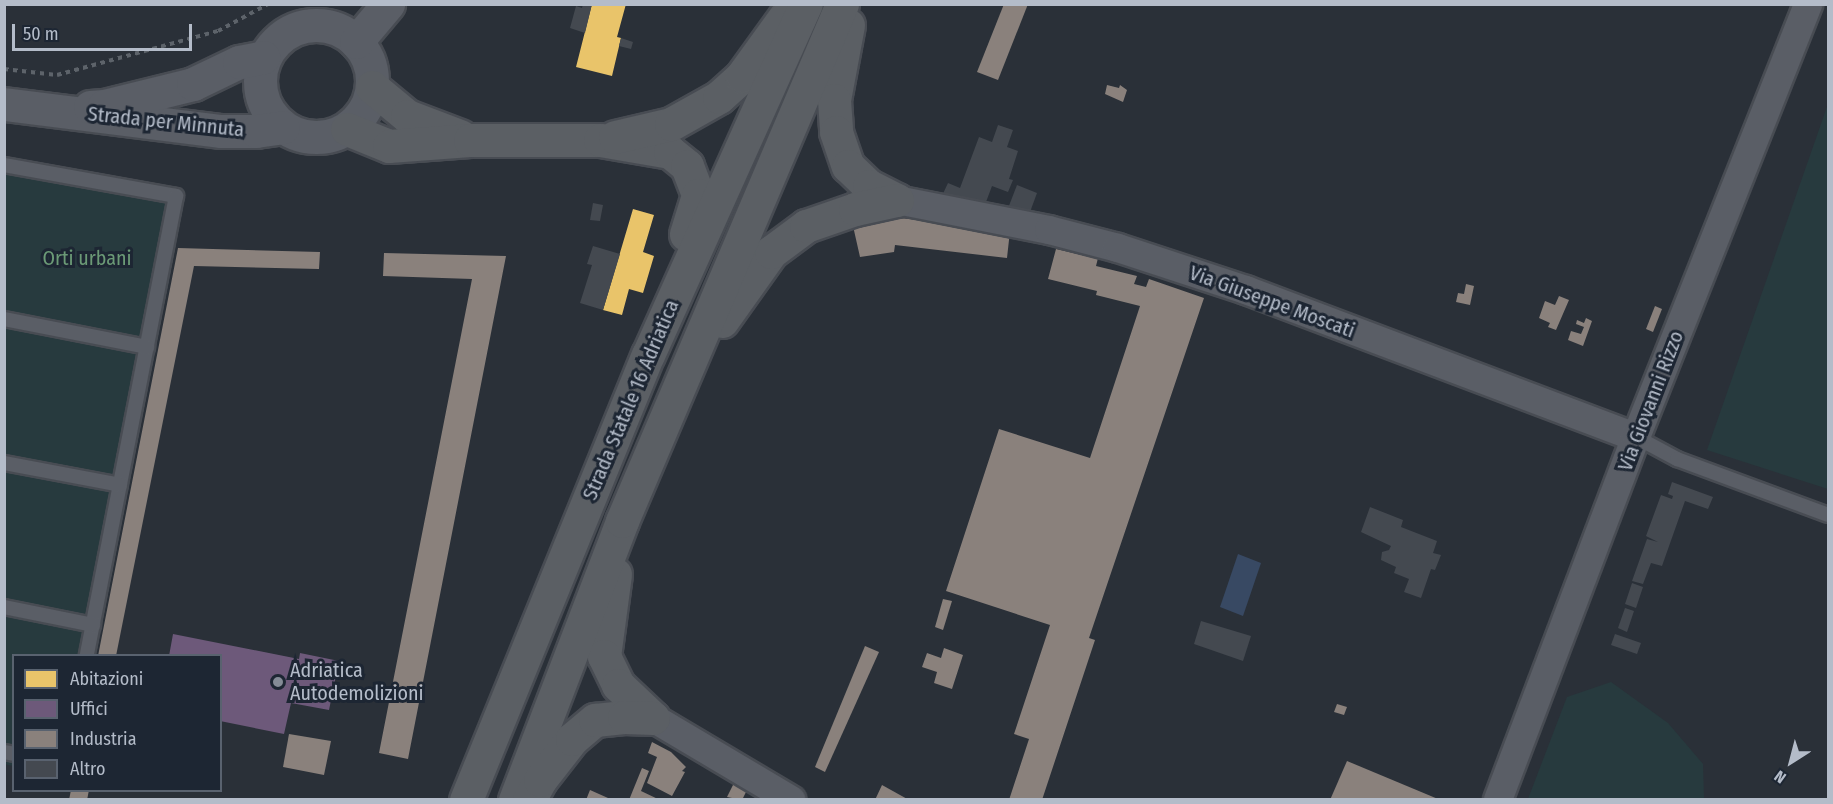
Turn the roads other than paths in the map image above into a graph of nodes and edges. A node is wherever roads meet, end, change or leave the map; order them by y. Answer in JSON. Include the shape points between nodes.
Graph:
{"nodes":[{"id":1,"x":333,"y":4,"type":"edge"},
{"id":2,"x":388,"y":4,"type":"edge"},
{"id":3,"x":794,"y":4,"type":"edge"},
{"id":4,"x":806,"y":4,"type":"edge"},
{"id":5,"x":842,"y":4,"type":"edge"},
{"id":6,"x":852,"y":4,"type":"edge"},
{"id":7,"x":1808,"y":4,"type":"edge"},
{"id":8,"x":299,"y":27,"type":"junction"},
{"id":9,"x":356,"y":42,"type":"junction"},
{"id":10,"x":264,"y":57,"type":"junction"},
{"id":11,"x":372,"y":87,"type":"junction"},
{"id":12,"x":5,"y":108,"type":"edge"},
{"id":13,"x":50,"y":109,"type":"junction"},
{"id":14,"x":283,"y":128,"type":"junction"},
{"id":15,"x":347,"y":129,"type":"junction"},
{"id":16,"x":470,"y":140,"type":"junction"},
{"id":17,"x":600,"y":140,"type":"junction"},
{"id":18,"x":4,"y":165,"type":"edge"},
{"id":19,"x":897,"y":200,"type":"junction"},
{"id":20,"x":4,"y":319,"type":"edge"},
{"id":21,"x":147,"y":347,"type":"junction"},
{"id":22,"x":648,"y":355,"type":"junction"},
{"id":23,"x":684,"y":374,"type":"junction"},
{"id":24,"x":1636,"y":437,"type":"junction"},
{"id":25,"x":4,"y":463,"type":"edge"},
{"id":26,"x":120,"y":485,"type":"junction"},
{"id":27,"x":1828,"y":515,"type":"edge"},
{"id":28,"x":622,"y":521,"type":"junction"},
{"id":29,"x":4,"y":607,"type":"edge"},
{"id":30,"x":93,"y":625,"type":"junction"},
{"id":31,"x":87,"y":654,"type":"edge"},
{"id":32,"x":652,"y":718,"type":"junction"},
{"id":33,"x":466,"y":800,"type":"edge"},
{"id":34,"x":515,"y":800,"type":"edge"},
{"id":35,"x":529,"y":800,"type":"edge"},
{"id":36,"x":791,"y":800,"type":"edge"},
{"id":37,"x":1498,"y":800,"type":"edge"}],
"edges":[{"from":1,"to":8,"type":"street"},
{"from":2,"to":9,"type":"street"},
{"from":3,"to":17,"type":"highway","via":[[742,76],[719,97],[671,124]]},
{"from":4,"to":22,"type":"highway","name":"Strada Statale 16 Adriatica"},
{"from":5,"to":23,"type":"highway","name":"Strada Statale 16 Adriatica"},
{"from":6,"to":19,"type":"highway","via":[[834,100],[836,132],[848,166],[869,186]]},
{"from":7,"to":24,"type":"street","name":"Via Giovanni Rizzo"},
{"from":8,"to":9,"type":"street","via":[[329,26]]},
{"from":8,"to":10,"type":"street","via":[[272,44]]},
{"from":9,"to":11,"type":"street","via":[[372,70]]},
{"from":10,"to":13,"type":"street","name":"Strada per Minnuta","via":[[239,62],[193,84],[104,106]]},
{"from":10,"to":14,"type":"street","via":[[259,76],[261,96],[269,113]]},
{"from":11,"to":15,"type":"street","via":[[360,117]]},
{"from":11,"to":16,"type":"highway","via":[[407,116]]},
{"from":12,"to":13,"type":"street","name":"Strada per Minnuta"},
{"from":13,"to":14,"type":"street","name":"Strada per Minnuta","via":[[131,122],[221,130]]},
{"from":14,"to":15,"type":"street","via":[[308,138],[322,138]]},
{"from":15,"to":16,"type":"highway","via":[[389,146]]},
{"from":16,"to":17,"type":"highway"},
{"from":17,"to":22,"type":"highway","via":[[670,152],[687,166],[698,195]]},
{"from":18,"to":21,"type":"lane","via":[[176,196]]},
{"from":19,"to":23,"type":"highway","via":[[806,226],[771,252]]},
{"from":19,"to":24,"type":"street","name":"Via Giuseppe Moscati","via":[[1118,248],[1246,290]]},
{"from":20,"to":21,"type":"lane"},
{"from":21,"to":26,"type":"lane"},
{"from":22,"to":33,"type":"highway","name":"Strada Statale 16 Adriatica"},
{"from":23,"to":28,"type":"highway","name":"Strada Statale 16 Adriatica"},
{"from":24,"to":27,"type":"lane","via":[[1677,459]]},
{"from":24,"to":37,"type":"street","name":"Via Giovanni Rizzo"},
{"from":25,"to":26,"type":"lane"},
{"from":26,"to":30,"type":"lane"},
{"from":28,"to":32,"type":"highway","via":[[604,656],[618,685]]},
{"from":28,"to":34,"type":"highway","name":"Strada Statale 16 Adriatica"},
{"from":29,"to":30,"type":"lane"},
{"from":30,"to":31,"type":"lane"},
{"from":32,"to":35,"type":"highway","via":[[595,720],[572,739]]},
{"from":32,"to":36,"type":"street"}]}
